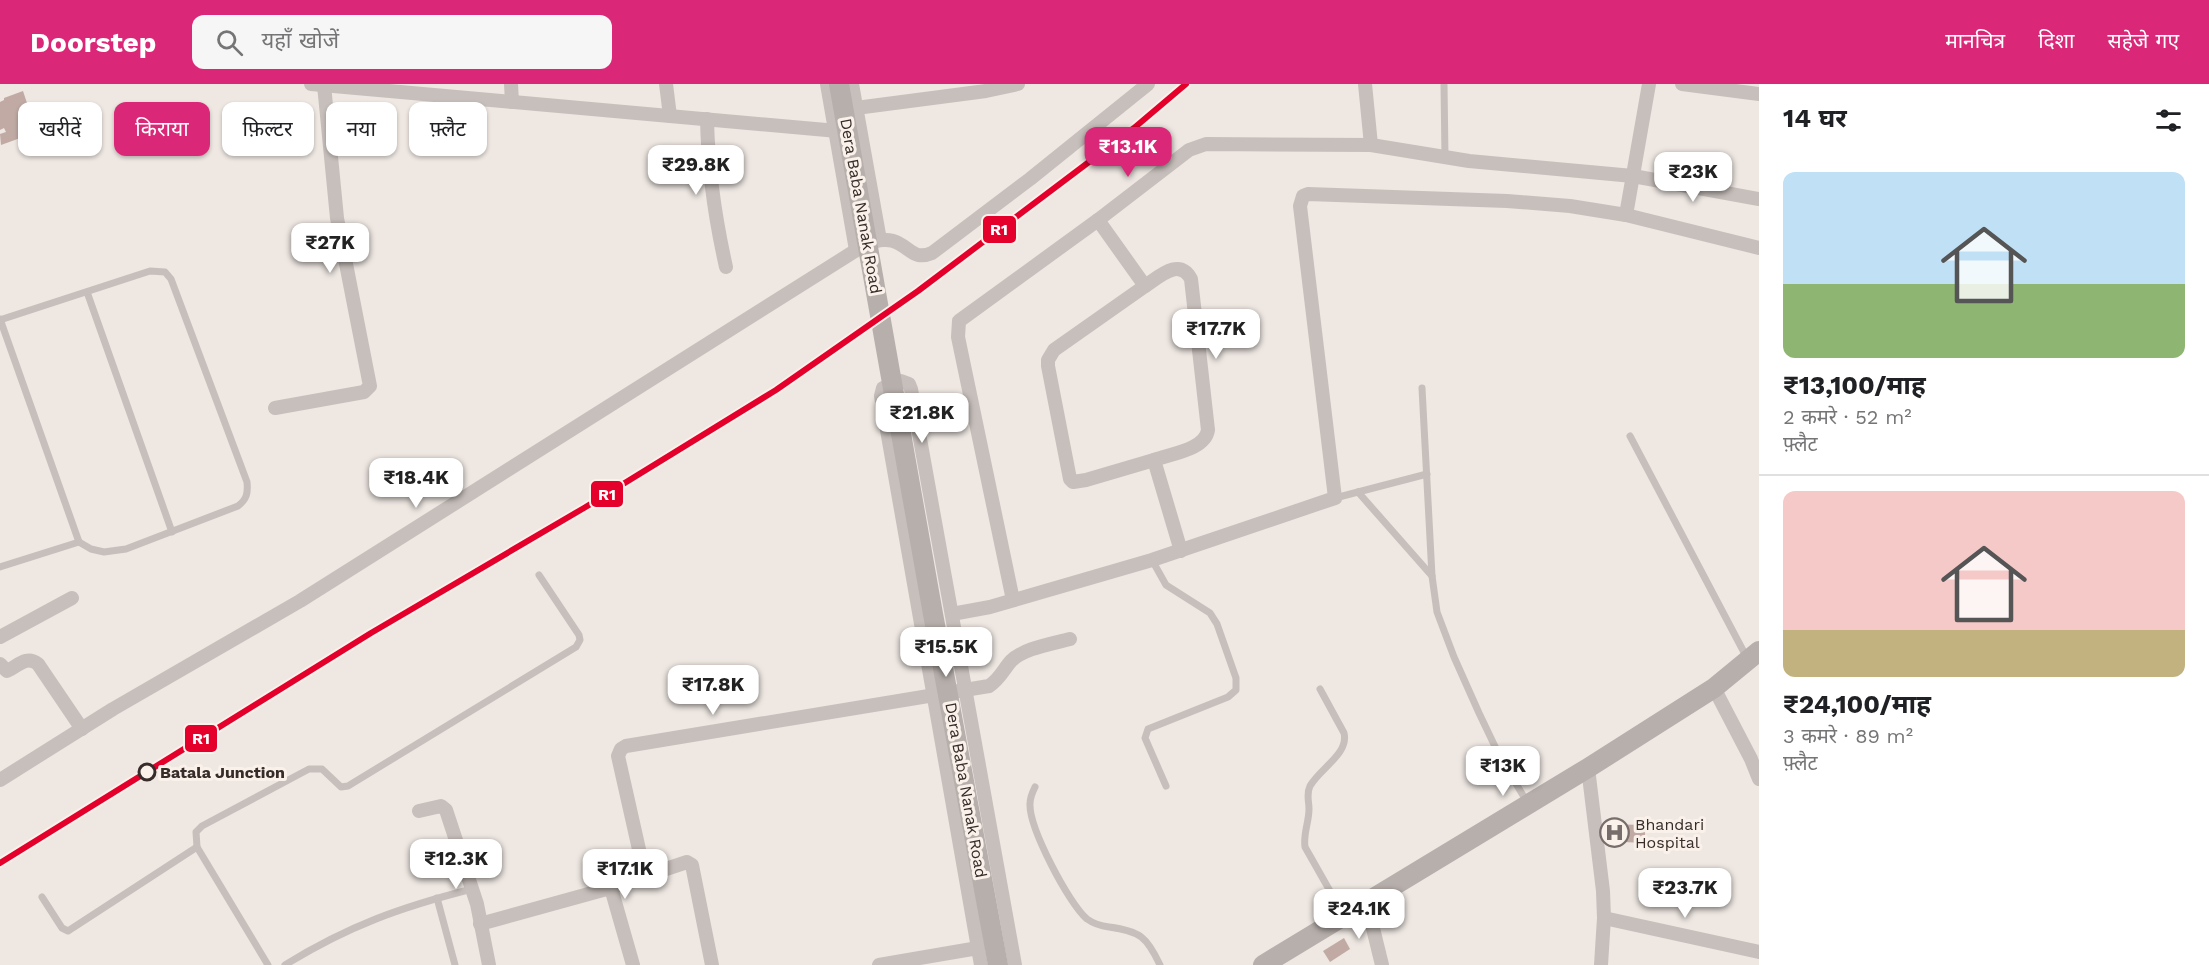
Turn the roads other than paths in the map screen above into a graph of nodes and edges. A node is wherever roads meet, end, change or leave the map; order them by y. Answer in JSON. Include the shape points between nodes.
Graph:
{"nodes":[{"id":1,"x":511,"y":84,"type":"edge"},
{"id":2,"x":666,"y":84,"type":"edge"},
{"id":3,"x":827,"y":84,"type":"edge"},
{"id":4,"x":839,"y":84,"type":"edge"},
{"id":5,"x":852,"y":84,"type":"edge"},
{"id":6,"x":1018,"y":84,"type":"edge"},
{"id":7,"x":1148,"y":84,"type":"edge"},
{"id":8,"x":1365,"y":84,"type":"edge"},
{"id":9,"x":1444,"y":84,"type":"edge"},
{"id":10,"x":1648,"y":84,"type":"edge"},
{"id":11,"x":1682,"y":84,"type":"edge"},
{"id":12,"x":317,"y":85,"type":"edge"},
{"id":13,"x":1759,"y":94,"type":"edge"},
{"id":14,"x":512,"y":102,"type":"junction"},
{"id":15,"x":856,"y":108,"type":"junction"},
{"id":16,"x":670,"y":116,"type":"junction"},
{"id":17,"x":706,"y":119,"type":"junction"},
{"id":18,"x":836,"y":131,"type":"junction"},
{"id":19,"x":860,"y":133,"type":"junction"},
{"id":20,"x":1371,"y":145,"type":"junction"},
{"id":21,"x":1445,"y":157,"type":"junction"},
{"id":22,"x":1633,"y":176,"type":"junction"},
{"id":23,"x":1759,"y":199,"type":"edge"},
{"id":24,"x":1626,"y":215,"type":"junction"},
{"id":25,"x":1098,"y":220,"type":"junction"},
{"id":26,"x":880,"y":240,"type":"junction"},
{"id":27,"x":1759,"y":248,"type":"edge"},
{"id":28,"x":856,"y":250,"type":"junction"},
{"id":29,"x":726,"y":267,"type":"dead end"},
{"id":30,"x":1145,"y":286,"type":"junction"},
{"id":31,"x":87,"y":291,"type":"junction"},
{"id":32,"x":0,"y":319,"type":"edge"},
{"id":33,"x":1422,"y":388,"type":"dead end"},
{"id":34,"x":275,"y":408,"type":"dead end"},
{"id":35,"x":1630,"y":436,"type":"dead end"},
{"id":36,"x":1154,"y":460,"type":"junction"},
{"id":37,"x":1426,"y":474,"type":"junction"},
{"id":38,"x":1358,"y":492,"type":"junction"},
{"id":39,"x":1335,"y":498,"type":"junction"},
{"id":40,"x":172,"y":532,"type":"junction"},
{"id":41,"x":79,"y":542,"type":"junction"},
{"id":42,"x":1181,"y":551,"type":"junction"},
{"id":43,"x":1152,"y":561,"type":"junction"},
{"id":44,"x":0,"y":567,"type":"edge"},
{"id":45,"x":539,"y":575,"type":"dead end"},
{"id":46,"x":1432,"y":576,"type":"junction"},
{"id":47,"x":72,"y":598,"type":"dead end"},
{"id":48,"x":1013,"y":600,"type":"junction"},
{"id":49,"x":952,"y":614,"type":"junction"},
{"id":50,"x":0,"y":637,"type":"edge"},
{"id":51,"x":1070,"y":639,"type":"dead end"},
{"id":52,"x":1754,"y":656,"type":"edge"},
{"id":53,"x":0,"y":664,"type":"edge"},
{"id":54,"x":1714,"y":687,"type":"junction"},
{"id":55,"x":1320,"y":689,"type":"dead end"},
{"id":56,"x":966,"y":690,"type":"junction"},
{"id":57,"x":933,"y":695,"type":"junction"},
{"id":58,"x":82,"y":729,"type":"junction"},
{"id":59,"x":1588,"y":768,"type":"junction"},
{"id":60,"x":1759,"y":779,"type":"edge"},
{"id":61,"x":0,"y":780,"type":"edge"},
{"id":62,"x":1166,"y":786,"type":"dead end"},
{"id":63,"x":1035,"y":787,"type":"dead end"},
{"id":64,"x":1529,"y":804,"type":"junction"},
{"id":65,"x":419,"y":811,"type":"dead end"},
{"id":66,"x":197,"y":847,"type":"junction"},
{"id":67,"x":645,"y":876,"type":"junction"},
{"id":68,"x":611,"y":888,"type":"junction"},
{"id":69,"x":472,"y":889,"type":"junction"},
{"id":70,"x":42,"y":897,"type":"dead end"},
{"id":71,"x":437,"y":898,"type":"junction"},
{"id":72,"x":1368,"y":908,"type":"dead end"},
{"id":73,"x":1344,"y":916,"type":"junction"},
{"id":74,"x":1604,"y":918,"type":"junction"},
{"id":75,"x":480,"y":924,"type":"junction"},
{"id":76,"x":978,"y":948,"type":"junction"},
{"id":77,"x":1759,"y":952,"type":"edge"},
{"id":78,"x":268,"y":965,"type":"edge"},
{"id":79,"x":285,"y":965,"type":"edge"},
{"id":80,"x":455,"y":965,"type":"edge"},
{"id":81,"x":489,"y":965,"type":"edge"},
{"id":82,"x":633,"y":965,"type":"edge"},
{"id":83,"x":712,"y":965,"type":"edge"},
{"id":84,"x":879,"y":965,"type":"edge"},
{"id":85,"x":981,"y":965,"type":"edge"},
{"id":86,"x":998,"y":965,"type":"edge"},
{"id":87,"x":1015,"y":965,"type":"edge"},
{"id":88,"x":1160,"y":965,"type":"edge"},
{"id":89,"x":1263,"y":965,"type":"edge"},
{"id":90,"x":1382,"y":965,"type":"edge"},
{"id":91,"x":1601,"y":965,"type":"edge"}],
"edges":[{"from":1,"to":14,"type":"street"},
{"from":2,"to":16,"type":"street"},
{"from":3,"to":18,"type":"street"},
{"from":4,"to":86,"type":"main road","name":"Dera Baba Nanak Road"},
{"from":5,"to":15,"type":"street"},
{"from":6,"to":15,"type":"street"},
{"from":7,"to":26,"type":"street","via":[[932,253],[915,256],[899,243]]},
{"from":8,"to":20,"type":"street"},
{"from":9,"to":21,"type":"lane"},
{"from":10,"to":22,"type":"street"},
{"from":11,"to":13,"type":"street"},
{"from":12,"to":14,"type":"street"},
{"from":12,"to":34,"type":"street","via":[[337,218],[370,386],[364,392]]},
{"from":14,"to":16,"type":"street"},
{"from":15,"to":19,"type":"street"},
{"from":16,"to":17,"type":"street"},
{"from":17,"to":18,"type":"street"},
{"from":17,"to":29,"type":"street","via":[[713,202]]},
{"from":18,"to":19,"type":"street"},
{"from":18,"to":28,"type":"street"},
{"from":19,"to":26,"type":"street"},
{"from":20,"to":21,"type":"street"},
{"from":20,"to":25,"type":"street","via":[[1200,145]]},
{"from":21,"to":22,"type":"street"},
{"from":22,"to":23,"type":"street"},
{"from":22,"to":24,"type":"street"},
{"from":24,"to":27,"type":"street"},
{"from":24,"to":39,"type":"street","via":[[1507,201],[1313,192],[1303,196],[1300,206]]},
{"from":25,"to":30,"type":"street"},
{"from":25,"to":48,"type":"street","via":[[964,316],[957,327]]},
{"from":26,"to":28,"type":"street"},
{"from":28,"to":58,"type":"street","via":[[300,601]]},
{"from":30,"to":36,"type":"street","via":[[1174,268],[1191,279],[1208,430],[1203,442]]},
{"from":30,"to":36,"type":"street","via":[[1054,350],[1048,366],[1073,482]]},
{"from":31,"to":32,"type":"lane"},
{"from":31,"to":40,"type":"lane"},
{"from":31,"to":40,"type":"lane","via":[[150,270],[165,272],[171,279],[247,482],[245,500],[238,506]]},
{"from":32,"to":41,"type":"lane"},
{"from":33,"to":37,"type":"lane"},
{"from":35,"to":52,"type":"lane"},
{"from":36,"to":42,"type":"street"},
{"from":37,"to":38,"type":"lane"},
{"from":37,"to":46,"type":"lane"},
{"from":38,"to":39,"type":"lane"},
{"from":38,"to":46,"type":"lane"},
{"from":39,"to":42,"type":"street"},
{"from":40,"to":41,"type":"lane","via":[[115,551],[91,549]]},
{"from":41,"to":44,"type":"lane"},
{"from":42,"to":43,"type":"street"},
{"from":43,"to":48,"type":"street"},
{"from":43,"to":62,"type":"lane","via":[[1166,585],[1210,613],[1236,678],[1236,690],[1228,697],[1145,733]]},
{"from":45,"to":66,"type":"lane","via":[[579,635],[576,647],[348,786],[341,787],[322,770],[309,769],[202,826],[196,832]]},
{"from":46,"to":64,"type":"lane","via":[[1437,612],[1454,657],[1500,757]]},
{"from":47,"to":50,"type":"street"},
{"from":48,"to":49,"type":"street"},
{"from":49,"to":56,"type":"street"},
{"from":49,"to":57,"type":"street","via":[[911,388],[901,381],[883,388],[881,396]]},
{"from":51,"to":56,"type":"street","via":[[1020,655],[989,686]]},
{"from":52,"to":54,"type":"main road"},
{"from":53,"to":58,"type":"street","via":[[7,671],[33,660]]},
{"from":54,"to":59,"type":"main road"},
{"from":54,"to":60,"type":"street"},
{"from":55,"to":73,"type":"lane","via":[[1346,741],[1309,789],[1304,840]]},
{"from":56,"to":57,"type":"street"},
{"from":56,"to":87,"type":"street"},
{"from":57,"to":67,"type":"street","via":[[621,749],[618,756]]},
{"from":57,"to":76,"type":"street"},
{"from":58,"to":61,"type":"street"},
{"from":59,"to":64,"type":"main road"},
{"from":59,"to":74,"type":"street"},
{"from":63,"to":88,"type":"lane","via":[[1029,803],[1039,839],[1079,910],[1099,925],[1132,930],[1143,936]]},
{"from":64,"to":73,"type":"main road"},
{"from":65,"to":69,"type":"street","via":[[444,807]]},
{"from":66,"to":70,"type":"lane","via":[[68,931]]},
{"from":66,"to":78,"type":"lane"},
{"from":67,"to":68,"type":"street"},
{"from":67,"to":83,"type":"street","via":[[683,862],[692,865]]},
{"from":68,"to":75,"type":"street"},
{"from":68,"to":82,"type":"street"},
{"from":69,"to":71,"type":"lane"},
{"from":69,"to":75,"type":"street"},
{"from":71,"to":79,"type":"lane","via":[[347,929]]},
{"from":71,"to":80,"type":"lane"},
{"from":72,"to":90,"type":"street"},
{"from":73,"to":89,"type":"main road"},
{"from":74,"to":77,"type":"street"},
{"from":74,"to":91,"type":"street"},
{"from":75,"to":81,"type":"street"},
{"from":76,"to":84,"type":"street"},
{"from":76,"to":85,"type":"street"}]}
